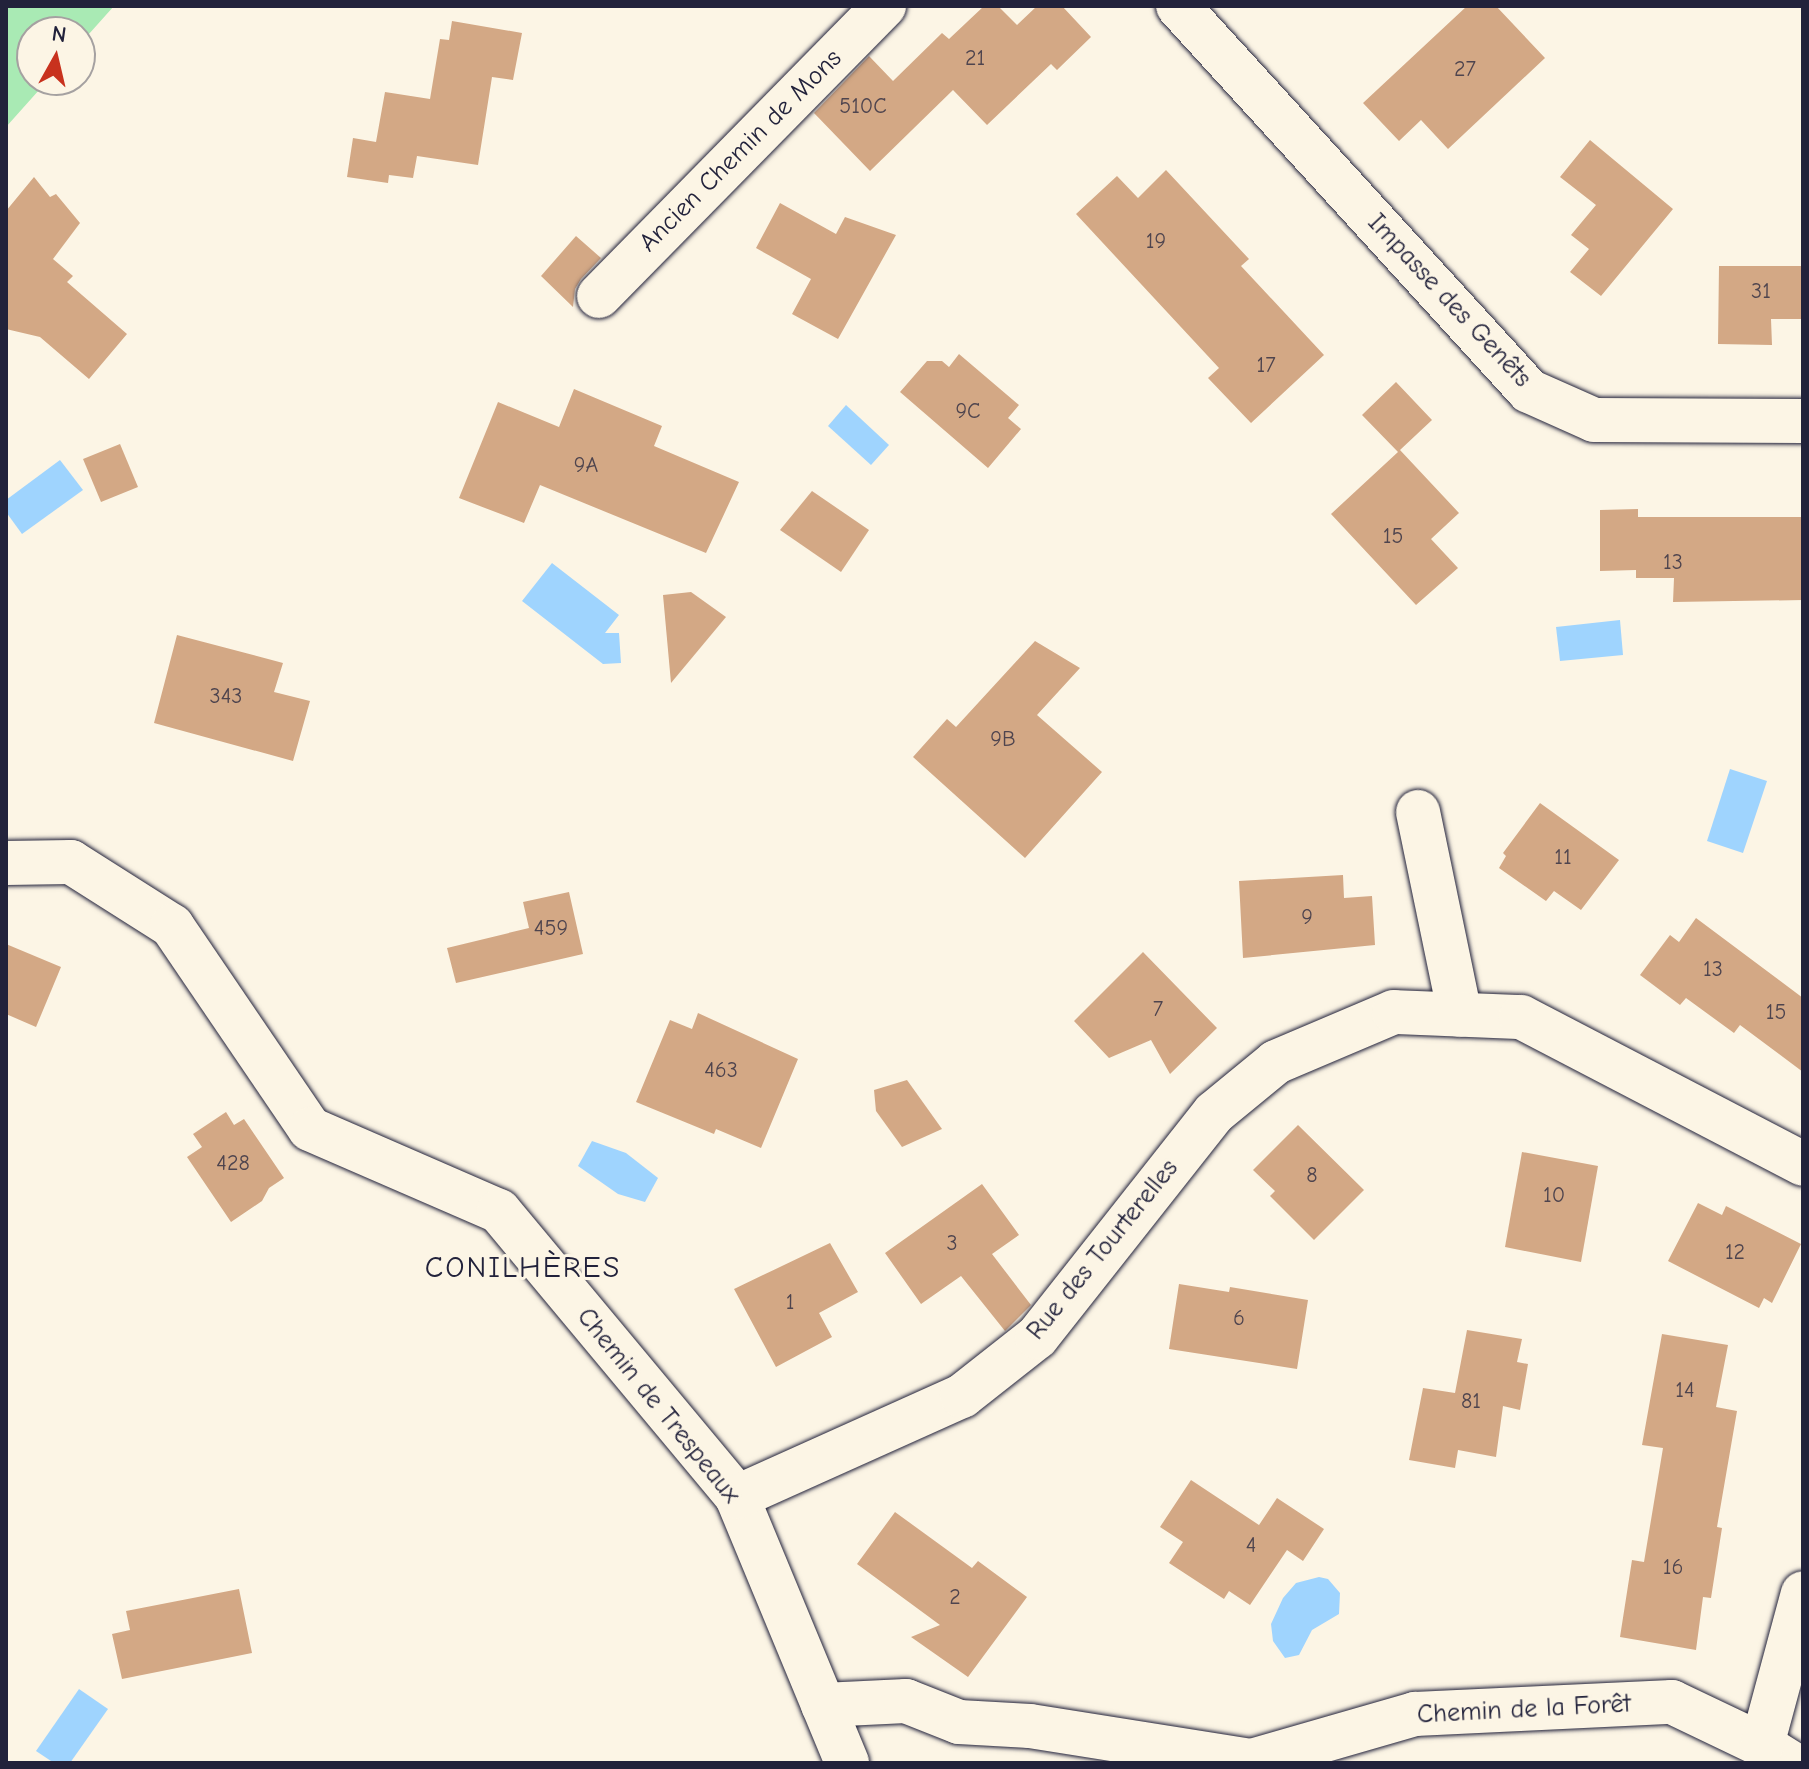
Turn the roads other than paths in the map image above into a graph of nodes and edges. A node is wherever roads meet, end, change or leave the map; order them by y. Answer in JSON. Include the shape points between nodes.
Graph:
{"nodes":[{"id":1,"x":884,"y":6,"type":"edge"},
{"id":2,"x":1178,"y":6,"type":"edge"},
{"id":3,"x":599,"y":296,"type":"dead end"},
{"id":4,"x":1803,"y":421,"type":"edge"},
{"id":5,"x":1418,"y":812,"type":"dead end"},
{"id":6,"x":6,"y":863,"type":"edge"},
{"id":7,"x":1460,"y":1015,"type":"junction"},
{"id":8,"x":1803,"y":1164,"type":"edge"},
{"id":9,"x":737,"y":1497,"type":"junction"},
{"id":10,"x":1803,"y":1593,"type":"edge"},
{"id":11,"x":823,"y":1705,"type":"junction"},
{"id":12,"x":1776,"y":1754,"type":"edge"},
{"id":13,"x":847,"y":1763,"type":"edge"}],
"edges":[{"from":1,"to":3,"type":"street","name":"Ancien Chemin de Mons"},
{"from":2,"to":4,"type":"street","name":"Impasse des Genêts","via":[[1529,391],[1594,420]]},
{"from":5,"to":7,"type":"street"},
{"from":6,"to":9,"type":"street","name":"Chemin de Trespeaux","via":[[71,862],[172,926],[310,1129],[499,1211]]},
{"from":7,"to":8,"type":"street","name":"Rue des Tourterelles","via":[[1521,1017]]},
{"from":7,"to":9,"type":"street","name":"Rue des Tourterelles","via":[[1394,1012],[1276,1062],[1214,1113],[1037,1337],[962,1396]]},
{"from":9,"to":11,"type":"street","name":"Chemin de Trespeaux"},
{"from":10,"to":12,"type":"street"},
{"from":11,"to":12,"type":"street","name":"Chemin de la Forêt","via":[[906,1701],[959,1722],[1030,1726],[1252,1761],[1415,1714],[1672,1702]]},
{"from":11,"to":13,"type":"street","name":"Chemin de Trespeaux"}]}
